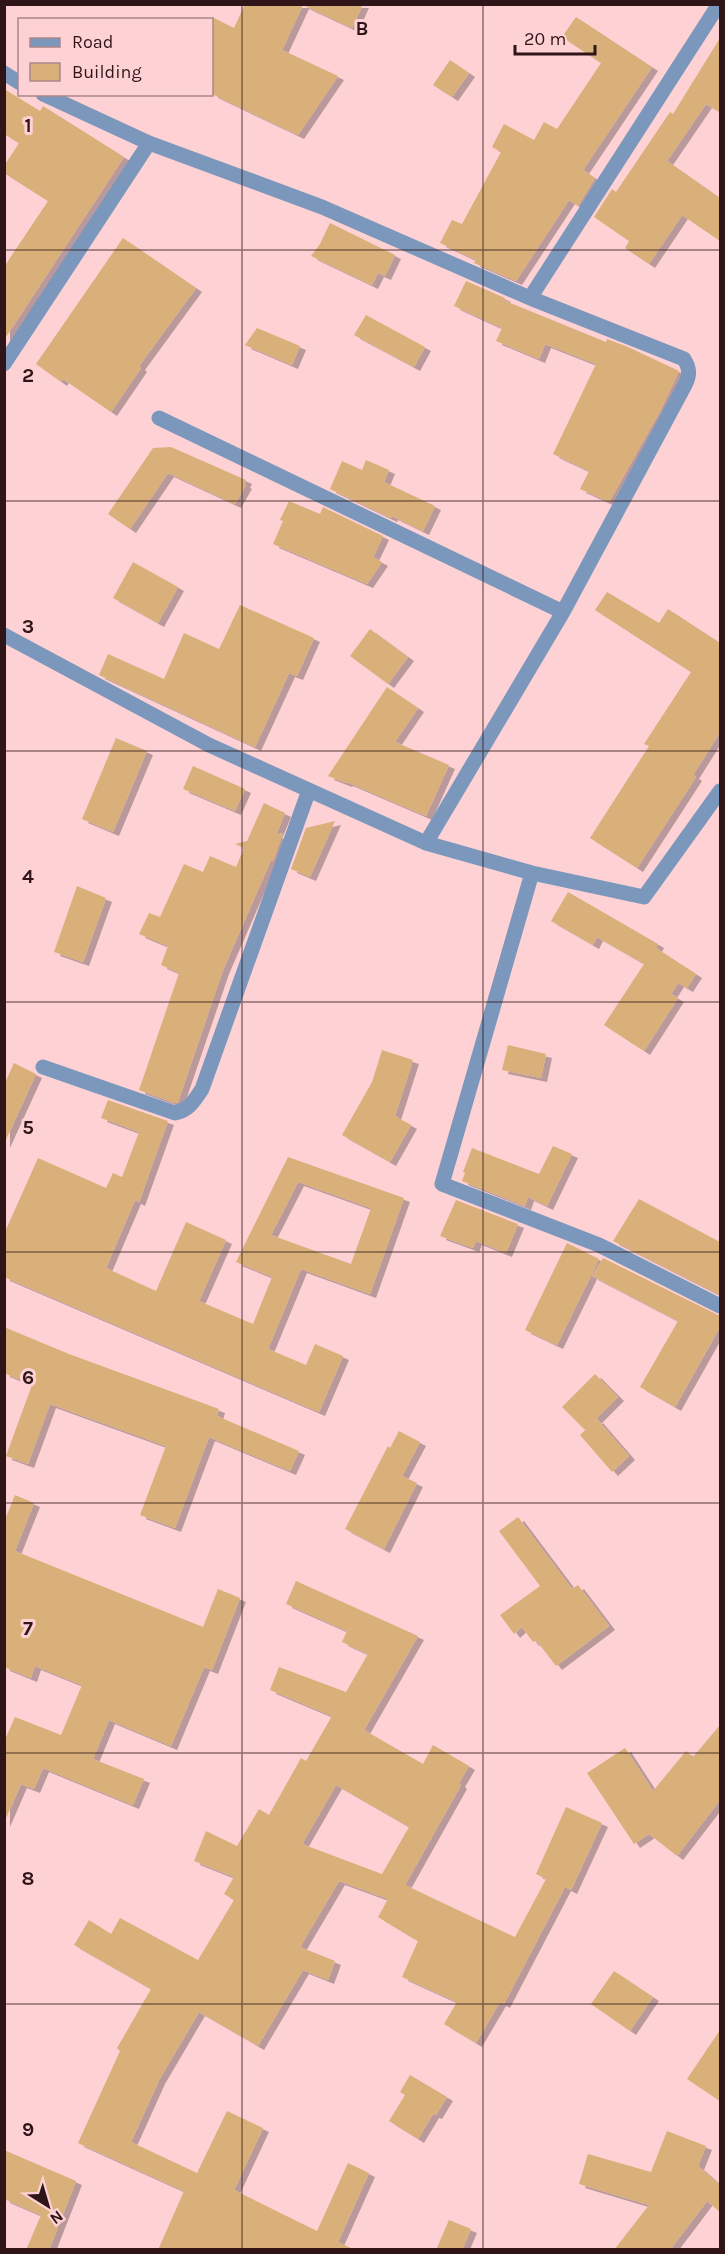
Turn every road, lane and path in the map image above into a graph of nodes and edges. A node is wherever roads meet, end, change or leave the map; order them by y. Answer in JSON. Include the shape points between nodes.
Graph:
{"nodes":[{"id":1,"x":719,"y":4,"type":"edge"},
{"id":2,"x":4,"y":74,"type":"edge"},
{"id":3,"x":18,"y":82,"type":"edge"},
{"id":4,"x":47,"y":96,"type":"edge"},
{"id":5,"x":149,"y":143,"type":"junction"},
{"id":6,"x":530,"y":298,"type":"junction"},
{"id":7,"x":4,"y":364,"type":"edge"},
{"id":8,"x":159,"y":418,"type":"dead end"},
{"id":9,"x":563,"y":612,"type":"junction"},
{"id":10,"x":4,"y":635,"type":"edge"},
{"id":11,"x":309,"y":790,"type":"junction"},
{"id":12,"x":720,"y":791,"type":"edge"},
{"id":13,"x":426,"y":843,"type":"junction"},
{"id":14,"x":532,"y":873,"type":"junction"},
{"id":15,"x":43,"y":1067,"type":"dead end"},
{"id":16,"x":720,"y":1306,"type":"edge"}],
"edges":[{"from":1,"to":6,"type":"street"},
{"from":2,"to":3,"type":"street"},
{"from":4,"to":5,"type":"street"},
{"from":5,"to":6,"type":"street","via":[[322,207]]},
{"from":5,"to":7,"type":"street"},
{"from":6,"to":9,"type":"street","via":[[684,359],[689,367],[685,385]]},
{"from":8,"to":9,"type":"street"},
{"from":9,"to":13,"type":"street"},
{"from":10,"to":11,"type":"street","via":[[209,746]]},
{"from":11,"to":13,"type":"street"},
{"from":11,"to":15,"type":"street","via":[[202,1089],[192,1104],[175,1113],[164,1111]]},
{"from":12,"to":14,"type":"street","via":[[644,897]]},
{"from":13,"to":14,"type":"street"},
{"from":14,"to":16,"type":"street","via":[[442,1184],[599,1245]]}]}
